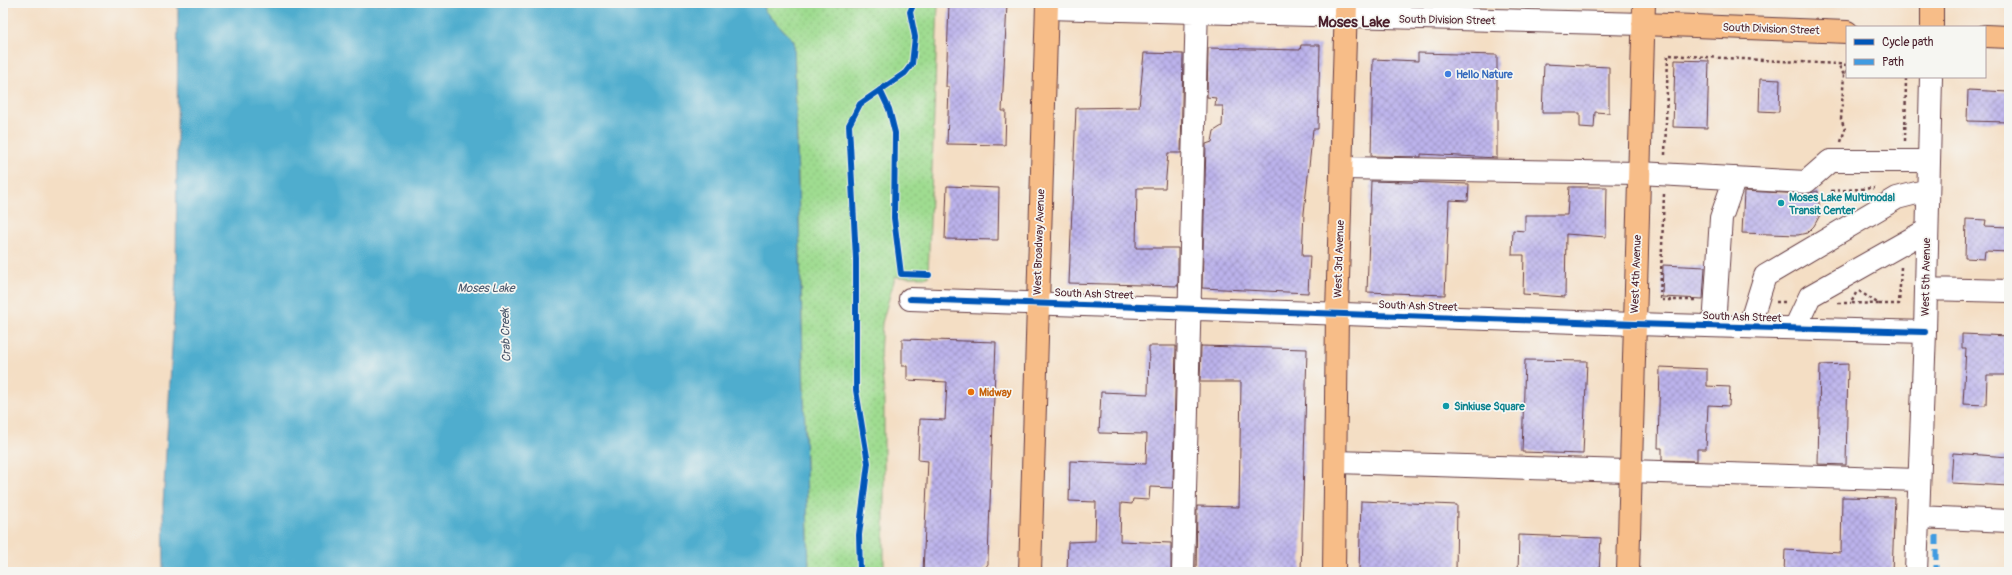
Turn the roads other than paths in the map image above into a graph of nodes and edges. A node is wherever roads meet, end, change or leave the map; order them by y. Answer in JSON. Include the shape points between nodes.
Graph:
{"nodes":[{"id":1,"x":1644,"y":3,"type":"edge"},
{"id":2,"x":1932,"y":3,"type":"edge"},
{"id":3,"x":1047,"y":6,"type":"edge"},
{"id":4,"x":1196,"y":8,"type":"edge"},
{"id":5,"x":1346,"y":10,"type":"edge"},
{"id":6,"x":1643,"y":24,"type":"junction"},
{"id":7,"x":1932,"y":26,"type":"edge"},
{"id":8,"x":1846,"y":32,"type":"edge"},
{"id":9,"x":1986,"y":36,"type":"edge"},
{"id":10,"x":2009,"y":37,"type":"edge"},
{"id":11,"x":1931,"y":78,"type":"edge"},
{"id":12,"x":1929,"y":161,"type":"junction"},
{"id":13,"x":1342,"y":168,"type":"junction"},
{"id":14,"x":1639,"y":173,"type":"junction"},
{"id":15,"x":1735,"y":178,"type":"junction"},
{"id":16,"x":1928,"y":190,"type":"junction"},
{"id":17,"x":1927,"y":230,"type":"junction"},
{"id":18,"x":1926,"y":289,"type":"junction"},
{"id":19,"x":2009,"y":291,"type":"edge"},
{"id":20,"x":910,"y":299,"type":"dead end"},
{"id":21,"x":1037,"y":302,"type":"junction"},
{"id":22,"x":1190,"y":308,"type":"junction"},
{"id":23,"x":1337,"y":313,"type":"junction"},
{"id":24,"x":1635,"y":324,"type":"junction"},
{"id":25,"x":1714,"y":326,"type":"junction"},
{"id":26,"x":1749,"y":327,"type":"junction"},
{"id":27,"x":1795,"y":328,"type":"junction"},
{"id":28,"x":1925,"y":332,"type":"junction"},
{"id":29,"x":1336,"y":462,"type":"junction"},
{"id":30,"x":1631,"y":472,"type":"junction"},
{"id":31,"x":1919,"y":480,"type":"junction"},
{"id":32,"x":1918,"y":517,"type":"junction"},
{"id":33,"x":2009,"y":521,"type":"edge"},
{"id":34,"x":1030,"y":572,"type":"edge"},
{"id":35,"x":1183,"y":572,"type":"edge"},
{"id":36,"x":1334,"y":572,"type":"edge"},
{"id":37,"x":1628,"y":572,"type":"edge"},
{"id":38,"x":1916,"y":572,"type":"edge"}],
"edges":[{"from":1,"to":6,"type":"main road","name":"West 4th Avenue"},
{"from":2,"to":7,"type":"main road"},
{"from":3,"to":4,"type":"street","name":"South Division Street"},
{"from":3,"to":21,"type":"main road","name":"West Broadway Avenue"},
{"from":4,"to":5,"type":"street","name":"South Division Street"},
{"from":4,"to":22,"type":"street"},
{"from":5,"to":6,"type":"street","name":"South Division Street"},
{"from":5,"to":13,"type":"main road","name":"West 3rd Avenue"},
{"from":6,"to":8,"type":"main road","name":"South Division Street"},
{"from":6,"to":14,"type":"main road","name":"West 4th Avenue"},
{"from":9,"to":10,"type":"main road"},
{"from":11,"to":12,"type":"street","name":"West 5th Avenue"},
{"from":12,"to":15,"type":"street","via":[[1830,160],[1806,182]]},
{"from":12,"to":16,"type":"street","name":"West 5th Avenue"},
{"from":13,"to":14,"type":"street"},
{"from":13,"to":23,"type":"main road","name":"West 3rd Avenue"},
{"from":14,"to":15,"type":"street"},
{"from":14,"to":24,"type":"main road","name":"West 4th Avenue"},
{"from":15,"to":25,"type":"street","via":[[1722,218]]},
{"from":16,"to":17,"type":"street","name":"West 5th Avenue"},
{"from":16,"to":26,"type":"street","via":[[1897,198],[1765,276]]},
{"from":17,"to":18,"type":"street","name":"West 5th Avenue"},
{"from":17,"to":27,"type":"street","via":[[1810,296]]},
{"from":18,"to":19,"type":"street"},
{"from":18,"to":28,"type":"street","name":"West 5th Avenue"},
{"from":20,"to":21,"type":"street","name":"South Ash Street"},
{"from":21,"to":22,"type":"street","name":"South Ash Street"},
{"from":21,"to":34,"type":"main road","name":"West Broadway Avenue"},
{"from":22,"to":23,"type":"street","name":"South Ash Street"},
{"from":22,"to":35,"type":"street"},
{"from":23,"to":24,"type":"street","name":"South Ash Street"},
{"from":23,"to":29,"type":"main road","name":"West 3rd Avenue"},
{"from":24,"to":25,"type":"street","name":"South Ash Street"},
{"from":24,"to":30,"type":"main road","name":"West 4th Avenue"},
{"from":25,"to":26,"type":"street","name":"South Ash Street"},
{"from":26,"to":27,"type":"street","name":"South Ash Street"},
{"from":27,"to":28,"type":"street","name":"South Ash Street"},
{"from":28,"to":31,"type":"street","name":"West 5th Avenue"},
{"from":29,"to":30,"type":"street"},
{"from":29,"to":36,"type":"main road","name":"West 3rd Avenue"},
{"from":30,"to":31,"type":"street"},
{"from":30,"to":37,"type":"main road","name":"West 4th Avenue"},
{"from":31,"to":32,"type":"street","name":"West 5th Avenue"},
{"from":32,"to":33,"type":"street"},
{"from":32,"to":38,"type":"street","name":"West 5th Avenue"}]}
